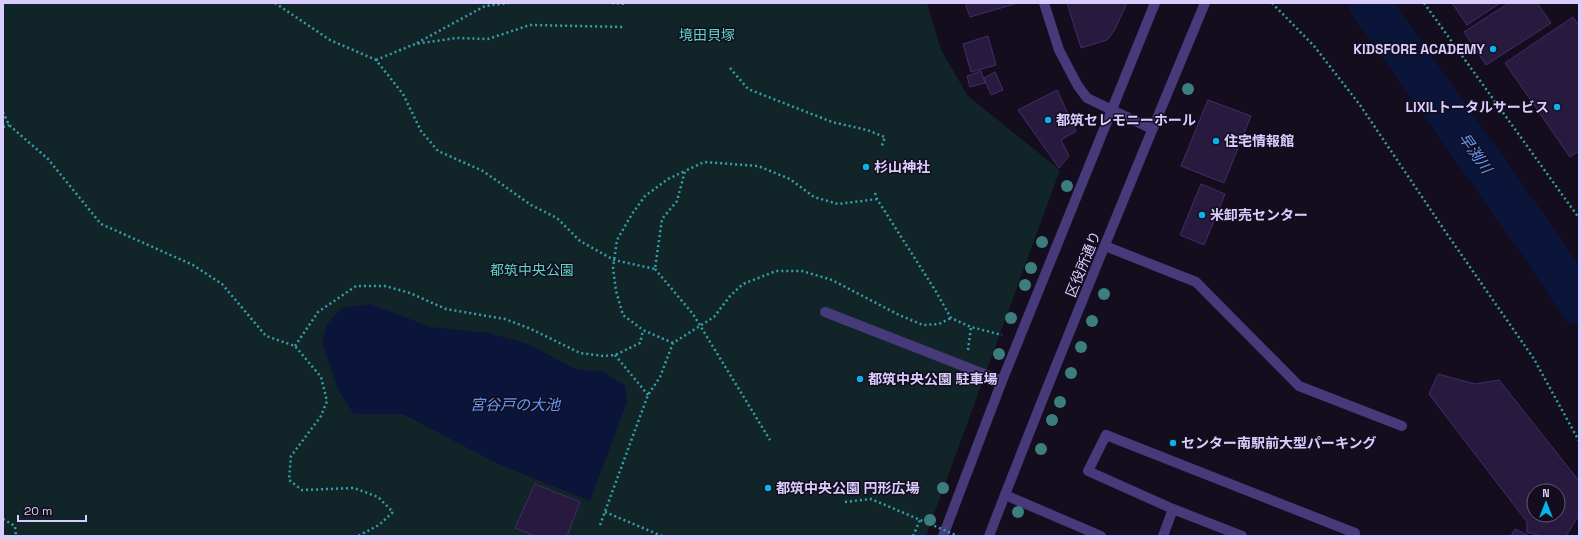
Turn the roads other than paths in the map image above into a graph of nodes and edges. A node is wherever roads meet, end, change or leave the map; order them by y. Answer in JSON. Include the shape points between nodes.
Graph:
{"nodes":[{"id":1,"x":1044,"y":3,"type":"edge"},
{"id":2,"x":1155,"y":3,"type":"edge"},
{"id":3,"x":1205,"y":3,"type":"edge"},
{"id":4,"x":1111,"y":109,"type":"junction"},
{"id":5,"x":1152,"y":129,"type":"junction"},
{"id":6,"x":1105,"y":246,"type":"junction"},
{"id":7,"x":825,"y":312,"type":"dead end"},
{"id":8,"x":1002,"y":381,"type":"junction"},
{"id":9,"x":1402,"y":426,"type":"dead end"},
{"id":10,"x":1005,"y":495,"type":"junction"},
{"id":11,"x":1173,"y":509,"type":"junction"},
{"id":12,"x":943,"y":536,"type":"edge"},
{"id":13,"x":989,"y":536,"type":"edge"},
{"id":14,"x":1101,"y":536,"type":"edge"},
{"id":15,"x":1163,"y":536,"type":"edge"},
{"id":16,"x":1242,"y":536,"type":"edge"},
{"id":17,"x":1354,"y":536,"type":"edge"}],
"edges":[{"from":1,"to":4,"type":"street","via":[[1059,50],[1078,86],[1087,98]]},
{"from":2,"to":4,"type":"street"},
{"from":3,"to":5,"type":"street","name":"区役所通り"},
{"from":4,"to":5,"type":"street"},
{"from":4,"to":8,"type":"street"},
{"from":5,"to":6,"type":"street","name":"区役所通り"},
{"from":6,"to":9,"type":"street","via":[[1196,282],[1299,386]]},
{"from":6,"to":10,"type":"street","name":"区役所通り"},
{"from":7,"to":8,"type":"street"},
{"from":8,"to":12,"type":"street"},
{"from":10,"to":13,"type":"street","name":"区役所通り"},
{"from":10,"to":14,"type":"street"},
{"from":11,"to":15,"type":"street"},
{"from":11,"to":16,"type":"street"},
{"from":11,"to":17,"type":"street","via":[[1088,471],[1106,435],[1355,532]]}]}
